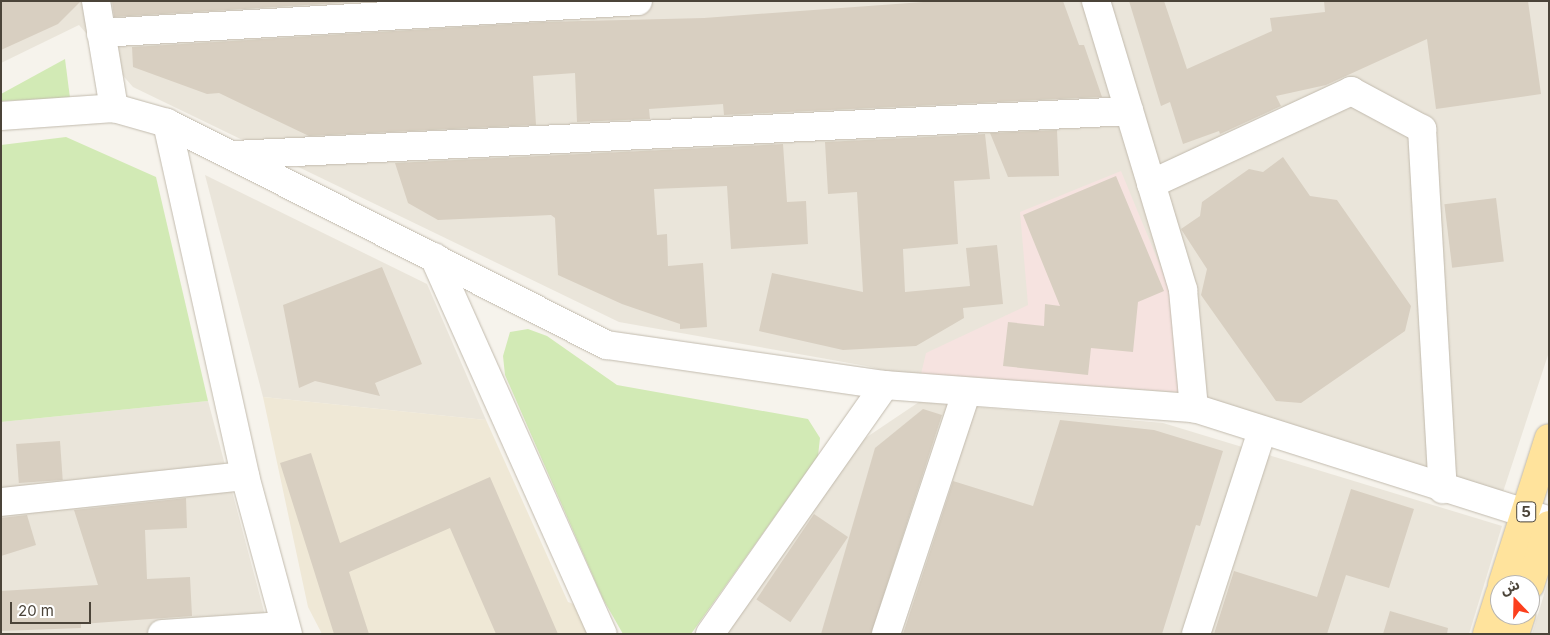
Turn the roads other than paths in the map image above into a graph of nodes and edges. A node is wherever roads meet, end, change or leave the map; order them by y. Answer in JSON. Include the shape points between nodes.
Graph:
{"nodes":[{"id":1,"x":96,"y":1,"type":"edge"},
{"id":2,"x":638,"y":1,"type":"edge"},
{"id":3,"x":1096,"y":1,"type":"edge"},
{"id":4,"x":101,"y":33,"type":"junction"},
{"id":5,"x":114,"y":108,"type":"junction"},
{"id":6,"x":1129,"y":111,"type":"junction"},
{"id":7,"x":1,"y":116,"type":"edge"},
{"id":8,"x":167,"y":123,"type":"junction"},
{"id":9,"x":232,"y":155,"type":"junction"},
{"id":10,"x":1151,"y":184,"type":"junction"},
{"id":11,"x":434,"y":258,"type":"junction"},
{"id":12,"x":885,"y":385,"type":"junction"},
{"id":13,"x":966,"y":393,"type":"junction"},
{"id":14,"x":1194,"y":408,"type":"junction"},
{"id":15,"x":1262,"y":430,"type":"junction"},
{"id":16,"x":1549,"y":438,"type":"edge"},
{"id":17,"x":245,"y":476,"type":"junction"},
{"id":18,"x":1443,"y":489,"type":"junction"},
{"id":19,"x":1,"y":502,"type":"edge"},
{"id":20,"x":1541,"y":520,"type":"edge"},
{"id":21,"x":1508,"y":575,"type":"edge"},
{"id":22,"x":1532,"y":575,"type":"edge"},
{"id":23,"x":286,"y":630,"type":"edge"},
{"id":24,"x":162,"y":634,"type":"edge"},
{"id":25,"x":603,"y":634,"type":"edge"},
{"id":26,"x":710,"y":634,"type":"edge"},
{"id":27,"x":886,"y":634,"type":"edge"},
{"id":28,"x":1196,"y":634,"type":"edge"}],
"edges":[{"from":1,"to":4,"type":"street"},
{"from":2,"to":4,"type":"street"},
{"from":3,"to":6,"type":"street"},
{"from":4,"to":5,"type":"street"},
{"from":5,"to":7,"type":"street"},
{"from":5,"to":8,"type":"street"},
{"from":6,"to":9,"type":"street"},
{"from":6,"to":10,"type":"street"},
{"from":8,"to":9,"type":"street"},
{"from":8,"to":17,"type":"street"},
{"from":9,"to":11,"type":"street"},
{"from":10,"to":14,"type":"street","via":[[1183,290]]},
{"from":10,"to":18,"type":"street","via":[[1351,91],[1422,130]]},
{"from":11,"to":12,"type":"street","via":[[606,344]]},
{"from":11,"to":25,"type":"street"},
{"from":12,"to":13,"type":"street"},
{"from":12,"to":26,"type":"street"},
{"from":13,"to":14,"type":"street"},
{"from":13,"to":27,"type":"street"},
{"from":14,"to":15,"type":"street"},
{"from":15,"to":18,"type":"street"},
{"from":15,"to":28,"type":"street"},
{"from":16,"to":20,"type":"main road","number":"5"},
{"from":17,"to":19,"type":"street"},
{"from":17,"to":23,"type":"street"},
{"from":18,"to":20,"type":"street"},
{"from":20,"to":21,"type":"main road","number":"5"},
{"from":20,"to":22,"type":"main road","number":"5"},
{"from":23,"to":24,"type":"street"}]}
